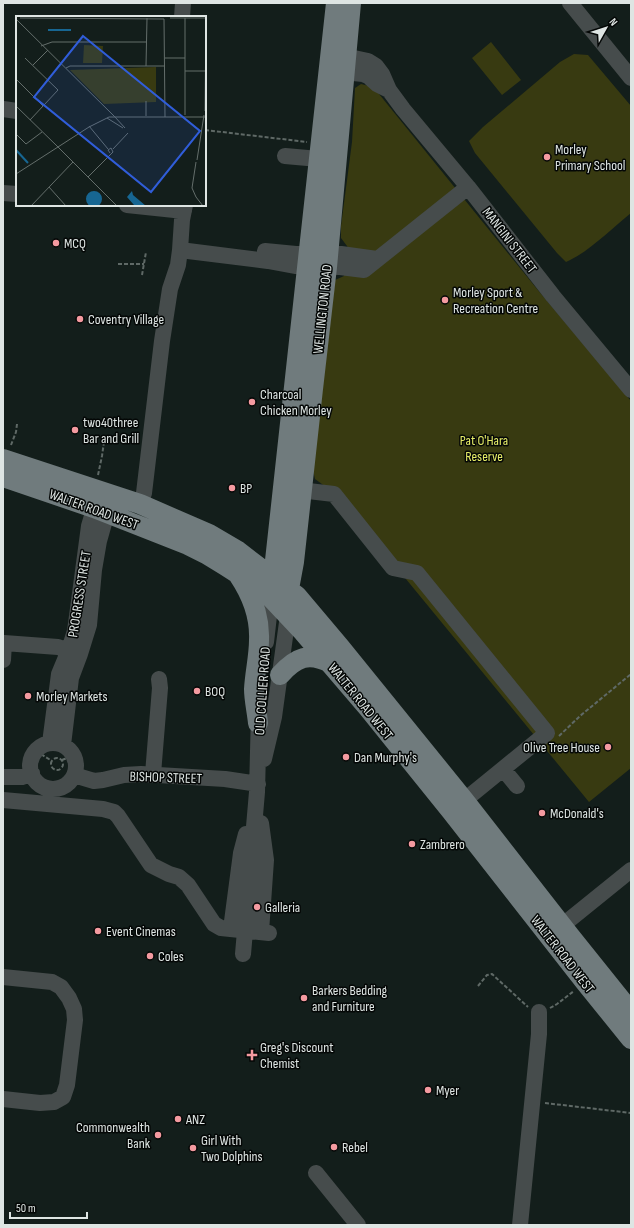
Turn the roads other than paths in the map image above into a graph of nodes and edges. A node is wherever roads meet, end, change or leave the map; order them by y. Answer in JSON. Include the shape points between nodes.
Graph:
{"nodes":[{"id":1,"x":183,"y":3,"type":"edge"},
{"id":2,"x":336,"y":3,"type":"edge"},
{"id":3,"x":351,"y":3,"type":"edge"},
{"id":4,"x":570,"y":3,"type":"edge"},
{"id":5,"x":182,"y":16,"type":"edge"},
{"id":6,"x":338,"y":63,"type":"junction"},
{"id":7,"x":631,"y":78,"type":"edge"},
{"id":8,"x":3,"y":109,"type":"edge"},
{"id":9,"x":16,"y":111,"type":"edge"},
{"id":10,"x":320,"y":151,"type":"junction"},
{"id":11,"x":285,"y":156,"type":"dead end"},
{"id":12,"x":468,"y":187,"type":"junction"},
{"id":13,"x":3,"y":193,"type":"edge"},
{"id":14,"x":16,"y":194,"type":"edge"},
{"id":15,"x":146,"y":206,"type":"edge"},
{"id":16,"x":184,"y":208,"type":"edge"},
{"id":17,"x":180,"y":246,"type":"junction"},
{"id":18,"x":376,"y":259,"type":"junction"},
{"id":19,"x":318,"y":260,"type":"junction"},
{"id":20,"x":631,"y":390,"type":"edge"},
{"id":21,"x":5,"y":453,"type":"edge"},
{"id":22,"x":3,"y":477,"type":"edge"},
{"id":23,"x":293,"y":490,"type":"junction"},
{"id":24,"x":102,"y":497,"type":"junction"},
{"id":25,"x":140,"y":504,"type":"junction"},
{"id":26,"x":279,"y":534,"type":"junction"},
{"id":27,"x":238,"y":551,"type":"junction"},
{"id":28,"x":238,"y":573,"type":"junction"},
{"id":29,"x":281,"y":584,"type":"junction"},
{"id":30,"x":271,"y":598,"type":"junction"},
{"id":31,"x":288,"y":615,"type":"junction"},
{"id":32,"x":75,"y":652,"type":"junction"},
{"id":33,"x":3,"y":660,"type":"edge"},
{"id":34,"x":330,"y":663,"type":"junction"},
{"id":35,"x":280,"y":674,"type":"junction"},
{"id":36,"x":159,"y":679,"type":"dead end"},
{"id":37,"x":258,"y":723,"type":"junction"},
{"id":38,"x":56,"y":744,"type":"junction"},
{"id":39,"x":503,"y":769,"type":"junction"},
{"id":40,"x":32,"y":773,"type":"junction"},
{"id":41,"x":153,"y":774,"type":"junction"},
{"id":42,"x":74,"y":775,"type":"junction"},
{"id":43,"x":3,"y":777,"type":"edge"},
{"id":44,"x":517,"y":786,"type":"dead end"},
{"id":45,"x":258,"y":788,"type":"junction"},
{"id":46,"x":3,"y":800,"type":"edge"},
{"id":47,"x":457,"y":806,"type":"junction"},
{"id":48,"x":631,"y":870,"type":"edge"},
{"id":49,"x":231,"y":929,"type":"junction"},
{"id":50,"x":555,"y":931,"type":"junction"},
{"id":51,"x":243,"y":954,"type":"dead end"},
{"id":52,"x":3,"y":977,"type":"edge"},
{"id":53,"x":538,"y":1010,"type":"road end"},
{"id":54,"x":631,"y":1012,"type":"edge"},
{"id":55,"x":631,"y":1039,"type":"edge"},
{"id":56,"x":3,"y":1099,"type":"edge"},
{"id":57,"x":316,"y":1174,"type":"dead end"},
{"id":58,"x":358,"y":1225,"type":"edge"},
{"id":59,"x":520,"y":1225,"type":"edge"}],
"edges":[{"from":1,"to":5,"type":"street"},
{"from":2,"to":6,"type":"main road","name":"WELLINGTON ROAD"},
{"from":3,"to":6,"type":"main road","name":"WELLINGTON ROAD"},
{"from":4,"to":7,"type":"street"},
{"from":6,"to":10,"type":"main road","name":"WELLINGTON ROAD"},
{"from":6,"to":12,"type":"street","name":"MANGINI STREET","via":[[368,61],[376,66],[403,109]]},
{"from":6,"to":19,"type":"main road","name":"WELLINGTON ROAD"},
{"from":8,"to":9,"type":"street"},
{"from":10,"to":11,"type":"street"},
{"from":10,"to":19,"type":"main road","name":"WELLINGTON ROAD"},
{"from":12,"to":18,"type":"street"},
{"from":12,"to":20,"type":"street","name":"MANGINI STREET"},
{"from":13,"to":14,"type":"street"},
{"from":15,"to":16,"type":"street"},
{"from":16,"to":17,"type":"street"},
{"from":17,"to":19,"type":"street","via":[[295,266]]},
{"from":17,"to":25,"type":"street","via":[[178,265],[170,289],[144,493]]},
{"from":18,"to":19,"type":"street","via":[[341,254]]},
{"from":18,"to":19,"type":"street","via":[[364,270]]},
{"from":19,"to":23,"type":"main road","name":"WELLINGTON ROAD"},
{"from":21,"to":24,"type":"main road","name":"WALTER ROAD WEST"},
{"from":22,"to":24,"type":"main road","name":"WALTER ROAD WEST"},
{"from":23,"to":26,"type":"main road","name":"WELLINGTON ROAD"},
{"from":23,"to":29,"type":"main road","name":"WELLINGTON ROAD","via":[[294,562]]},
{"from":23,"to":39,"type":"street","via":[[334,494],[393,568],[417,572],[553,734]]},
{"from":24,"to":25,"type":"main road","name":"WALTER ROAD WEST"},
{"from":24,"to":28,"type":"main road","name":"WALTER ROAD WEST"},
{"from":24,"to":32,"type":"street","name":"PROGRESS STREET","via":[[89,526],[75,631]]},
{"from":25,"to":27,"type":"main road","name":"WALTER ROAD WEST","via":[[209,534]]},
{"from":26,"to":27,"type":"main road","via":[[270,546],[262,550]]},
{"from":26,"to":29,"type":"main road","name":"WELLINGTON ROAD"},
{"from":27,"to":29,"type":"main road","name":"WALTER ROAD WEST"},
{"from":28,"to":30,"type":"main road","name":"WALTER ROAD WEST"},
{"from":28,"to":37,"type":"main road","via":[[251,598],[258,620],[260,639],[254,690]]},
{"from":29,"to":30,"type":"main road","name":"WELLINGTON ROAD"},
{"from":29,"to":31,"type":"main road","name":"WELLINGTON ROAD"},
{"from":29,"to":47,"type":"main road","name":"WALTER ROAD WEST","via":[[297,596],[316,617]]},
{"from":30,"to":31,"type":"main road","name":"WALTER ROAD WEST"},
{"from":30,"to":37,"type":"street","name":"OLD COLLIER ROAD"},
{"from":31,"to":34,"type":"main road","name":"WALTER ROAD WEST"},
{"from":31,"to":35,"type":"street","name":"OLD COLLIER ROAD"},
{"from":32,"to":33,"type":"street","via":[[58,647],[4,643]]},
{"from":32,"to":38,"type":"street","name":"PROGRESS STREET","via":[[59,674]]},
{"from":34,"to":35,"type":"main road","via":[[310,657],[289,665]]},
{"from":34,"to":47,"type":"main road","name":"WALTER ROAD WEST"},
{"from":35,"to":45,"type":"street","name":"OLD COLLIER ROAD","via":[[274,717]]},
{"from":36,"to":41,"type":"street"},
{"from":37,"to":45,"type":"street","name":"OLD COLLIER ROAD"},
{"from":38,"to":40,"type":"street","via":[[44,744],[36,750],[30,767]]},
{"from":38,"to":42,"type":"street","via":[[68,748],[74,755]]},
{"from":39,"to":44,"type":"street"},
{"from":39,"to":47,"type":"street"},
{"from":40,"to":42,"type":"street","via":[[38,783],[49,788],[67,784]]},
{"from":40,"to":43,"type":"street","via":[[22,777]]},
{"from":41,"to":42,"type":"street","name":"BISHOP STREET","via":[[124,775],[103,780]]},
{"from":41,"to":45,"type":"street","name":"BISHOP STREET","via":[[225,779]]},
{"from":45,"to":49,"type":"street","via":[[241,853]]},
{"from":45,"to":49,"type":"street","via":[[266,860],[265,932]]},
{"from":45,"to":51,"type":"street","name":"OLD COLLIER ROAD"},
{"from":46,"to":49,"type":"street","via":[[114,812],[151,865],[179,877],[188,885],[214,924]]},
{"from":47,"to":50,"type":"main road","name":"WALTER ROAD WEST"},
{"from":48,"to":50,"type":"street"},
{"from":50,"to":54,"type":"main road","name":"WALTER ROAD WEST"},
{"from":50,"to":55,"type":"main road","name":"WALTER ROAD WEST"},
{"from":52,"to":56,"type":"street","via":[[52,982],[61,987],[74,1009],[75,1020],[67,1085],[63,1097],[54,1102],[40,1103]]},
{"from":53,"to":59,"type":"street","via":[[539,1034]]},
{"from":57,"to":58,"type":"street"}]}
